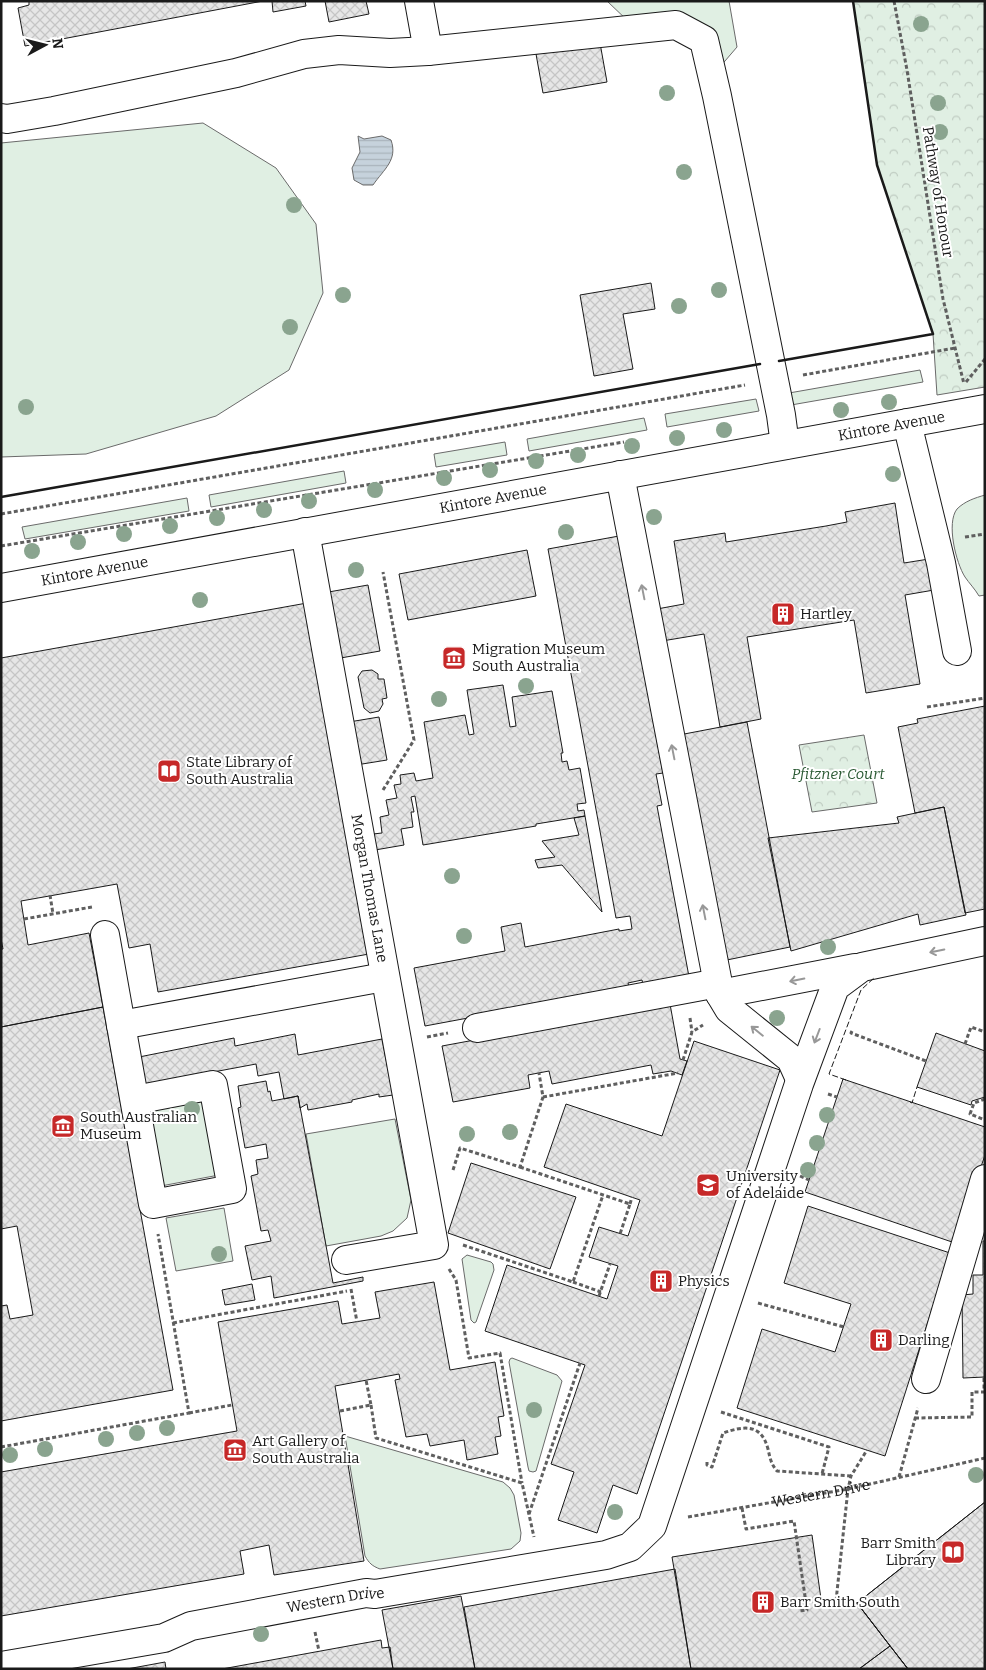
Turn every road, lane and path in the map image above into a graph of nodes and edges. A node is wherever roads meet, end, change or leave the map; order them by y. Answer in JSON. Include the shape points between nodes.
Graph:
{"nodes":[{"id":1,"x":419,"y":1,"type":"edge"},
{"id":2,"x":894,"y":1,"type":"edge"},
{"id":3,"x":428,"y":51,"type":"junction"},
{"id":4,"x":1,"y":118,"type":"edge"},
{"id":5,"x":955,"y":348,"type":"junction"},
{"id":6,"x":985,"y":359,"type":"edge"},
{"id":7,"x":774,"y":380,"type":"junction"},
{"id":8,"x":964,"y":384,"type":"junction"},
{"id":9,"x":959,"y":385,"type":"dead end"},
{"id":10,"x":985,"y":409,"type":"edge"},
{"id":11,"x":907,"y":423,"type":"junction"},
{"id":12,"x":625,"y":441,"type":"dead end"},
{"id":13,"x":785,"y":445,"type":"junction"},
{"id":14,"x":620,"y":474,"type":"junction"},
{"id":15,"x":1,"y":514,"type":"edge"},
{"id":16,"x":305,"y":532,"type":"junction"},
{"id":17,"x":1,"y":546,"type":"edge"},
{"id":18,"x":383,"y":572,"type":"dead end"},
{"id":19,"x":1,"y":588,"type":"edge"},
{"id":20,"x":957,"y":652,"type":"dead end"},
{"id":21,"x":985,"y":698,"type":"edge"},
{"id":22,"x":926,"y":707,"type":"dead end"},
{"id":23,"x":380,"y":795,"type":"dead end"},
{"id":24,"x":50,"y":895,"type":"dead end"},
{"id":25,"x":53,"y":914,"type":"junction"},
{"id":26,"x":24,"y":919,"type":"dead end"},
{"id":27,"x":105,"y":935,"type":"joint"},
{"id":28,"x":985,"y":941,"type":"edge"},
{"id":29,"x":862,"y":967,"type":"junction"},
{"id":30,"x":384,"y":977,"type":"junction"},
{"id":31,"x":719,"y":989,"type":"junction"},
{"id":32,"x":121,"y":1025,"type":"junction"},
{"id":33,"x":853,"y":1027,"type":"dead end"},
{"id":34,"x":477,"y":1028,"type":"dead end"},
{"id":35,"x":985,"y":1032,"type":"edge"},
{"id":36,"x":965,"y":1044,"type":"dead end"},
{"id":37,"x":926,"y":1061,"type":"dead end"},
{"id":38,"x":539,"y":1073,"type":"dead end"},
{"id":39,"x":678,"y":1073,"type":"dead end"},
{"id":40,"x":800,"y":1079,"type":"junction"},
{"id":41,"x":828,"y":1094,"type":"dead end"},
{"id":42,"x":543,"y":1097,"type":"junction"},
{"id":43,"x":837,"y":1097,"type":"dead end"},
{"id":44,"x":985,"y":1099,"type":"edge"},
{"id":45,"x":134,"y":1100,"type":"junction"},
{"id":46,"x":985,"y":1120,"type":"edge"},
{"id":47,"x":520,"y":1167,"type":"junction"},
{"id":48,"x":451,"y":1174,"type":"dead end"},
{"id":49,"x":799,"y":1177,"type":"dead end"},
{"id":50,"x":985,"y":1179,"type":"edge"},
{"id":51,"x":809,"y":1180,"type":"dead end"},
{"id":52,"x":603,"y":1195,"type":"junction"},
{"id":53,"x":632,"y":1197,"type":"dead end"},
{"id":54,"x":153,"y":1204,"type":"junction"},
{"id":55,"x":630,"y":1204,"type":"junction"},
{"id":56,"x":620,"y":1234,"type":"dead end"},
{"id":57,"x":433,"y":1240,"type":"junction"},
{"id":58,"x":346,"y":1260,"type":"dead end"},
{"id":59,"x":610,"y":1264,"type":"dead end"},
{"id":60,"x":573,"y":1282,"type":"junction"},
{"id":61,"x":601,"y":1292,"type":"junction"},
{"id":62,"x":760,"y":1294,"type":"dead end"},
{"id":63,"x":599,"y":1296,"type":"dead end"},
{"id":64,"x":756,"y":1302,"type":"junction"},
{"id":65,"x":754,"y":1312,"type":"dead end"},
{"id":66,"x":356,"y":1322,"type":"dead end"},
{"id":67,"x":173,"y":1323,"type":"junction"},
{"id":68,"x":844,"y":1327,"type":"dead end"},
{"id":69,"x":580,"y":1363,"type":"dead end"},
{"id":70,"x":984,"y":1378,"type":"edge"},
{"id":71,"x":926,"y":1379,"type":"joint"},
{"id":72,"x":366,"y":1380,"type":"dead end"},
{"id":73,"x":724,"y":1403,"type":"dead end"},
{"id":74,"x":232,"y":1405,"type":"dead end"},
{"id":75,"x":371,"y":1405,"type":"junction"},
{"id":76,"x":340,"y":1411,"type":"dead end"},
{"id":77,"x":189,"y":1412,"type":"junction"},
{"id":78,"x":915,"y":1418,"type":"junction"},
{"id":79,"x":1,"y":1447,"type":"edge"},
{"id":80,"x":867,"y":1450,"type":"dead end"},
{"id":81,"x":985,"y":1458,"type":"edge"},
{"id":82,"x":708,"y":1459,"type":"dead end"},
{"id":83,"x":822,"y":1474,"type":"junction"},
{"id":84,"x":851,"y":1476,"type":"junction"},
{"id":85,"x":899,"y":1477,"type":"junction"},
{"id":86,"x":522,"y":1483,"type":"junction"},
{"id":87,"x":848,"y":1488,"type":"junction"},
{"id":88,"x":742,"y":1508,"type":"junction"},
{"id":89,"x":529,"y":1514,"type":"junction"},
{"id":90,"x":656,"y":1514,"type":"junction"},
{"id":91,"x":534,"y":1540,"type":"dead end"},
{"id":92,"x":836,"y":1601,"type":"dead end"},
{"id":93,"x":799,"y":1610,"type":"dead end"},
{"id":94,"x":314,"y":1625,"type":"dead end"},
{"id":95,"x":319,"y":1651,"type":"dead end"},
{"id":96,"x":1,"y":1666,"type":"edge"}],
"edges":[{"from":1,"to":3,"type":"street"},
{"from":2,"to":5,"type":"path","name":"Pathway of Honour","via":[[943,299]]},
{"from":3,"to":4,"type":"street","via":[[339,50],[304,54],[236,73],[54,111]]},
{"from":3,"to":7,"type":"street","via":[[676,25],[704,40]]},
{"from":5,"to":7,"type":"path"},
{"from":5,"to":8,"type":"path","name":"Pathway of Honour"},
{"from":6,"to":8,"type":"path"},
{"from":7,"to":13,"type":"street"},
{"from":7,"to":15,"type":"path"},
{"from":8,"to":9,"type":"path"},
{"from":10,"to":11,"type":"street","name":"Kintore Avenue"},
{"from":11,"to":13,"type":"street","name":"Kintore Avenue"},
{"from":11,"to":20,"type":"street"},
{"from":12,"to":17,"type":"path"},
{"from":13,"to":14,"type":"street","name":"Kintore Avenue"},
{"from":14,"to":16,"type":"street","name":"Kintore Avenue"},
{"from":31,"to":14,"type":"street","one_way":true},
{"from":16,"to":19,"type":"street","name":"Kintore Avenue"},
{"from":16,"to":30,"type":"street","name":"Morgan Thomas Lane"},
{"from":18,"to":23,"type":"path","via":[[414,740]]},
{"from":21,"to":22,"type":"path"},
{"from":24,"to":25,"type":"path"},
{"from":25,"to":26,"type":"path"},
{"from":25,"to":27,"type":"path","via":[[100,905]]},
{"from":27,"to":32,"type":"street"},
{"from":28,"to":29,"type":"street","one_way":true},
{"from":29,"to":31,"type":"street","one_way":true},
{"from":29,"to":40,"type":"street","name":"Western Drive","one_way":true,"via":[[835,987]]},
{"from":30,"to":32,"type":"street"},
{"from":30,"to":57,"type":"street","name":"Morgan Thomas Lane"},
{"from":31,"to":34,"type":"street"},
{"from":40,"to":31,"type":"street","one_way":true,"via":[[791,1059],[729,1009]]},
{"from":32,"to":45,"type":"street"},
{"from":33,"to":37,"type":"path","via":[[851,1033]]},
{"from":35,"to":36,"type":"path","via":[[971,1027]]},
{"from":38,"to":42,"type":"path"},
{"from":39,"to":42,"type":"path"},
{"from":40,"to":90,"type":"street","name":"Western Drive"},
{"from":41,"to":43,"type":"path"},
{"from":42,"to":47,"type":"path"},
{"from":44,"to":46,"type":"path","via":[[974,1103],[970,1114]]},
{"from":45,"to":54,"type":"street"},
{"from":45,"to":54,"type":"street","via":[[213,1085],[232,1189]]},
{"from":47,"to":48,"type":"path","via":[[460,1148]]},
{"from":47,"to":52,"type":"path"},
{"from":49,"to":51,"type":"path"},
{"from":50,"to":71,"type":"street"},
{"from":52,"to":55,"type":"path"},
{"from":52,"to":60,"type":"path"},
{"from":53,"to":55,"type":"path"},
{"from":54,"to":67,"type":"path"},
{"from":55,"to":56,"type":"path"},
{"from":57,"to":58,"type":"street"},
{"from":57,"to":60,"type":"path"},
{"from":57,"to":86,"type":"path","via":[[456,1280],[469,1358],[500,1353]]},
{"from":59,"to":61,"type":"path"},
{"from":60,"to":61,"type":"path"},
{"from":61,"to":63,"type":"path"},
{"from":62,"to":64,"type":"path"},
{"from":64,"to":65,"type":"path"},
{"from":64,"to":68,"type":"path"},
{"from":66,"to":67,"type":"path","via":[[352,1290]]},
{"from":67,"to":77,"type":"path"},
{"from":69,"to":89,"type":"path"},
{"from":70,"to":78,"type":"path","via":[[984,1392],[972,1392],[972,1417]]},
{"from":71,"to":78,"type":"path"},
{"from":72,"to":75,"type":"path"},
{"from":73,"to":83,"type":"path","via":[[721,1412],[829,1447]]},
{"from":74,"to":77,"type":"path"},
{"from":75,"to":76,"type":"path"},
{"from":75,"to":86,"type":"path","via":[[376,1438]]},
{"from":77,"to":79,"type":"path"},
{"from":78,"to":85,"type":"path"},
{"from":80,"to":84,"type":"path"},
{"from":81,"to":85,"type":"path","name":"Western Drive"},
{"from":82,"to":83,"type":"path","via":[[707,1466],[712,1467],[723,1433],[751,1428],[764,1438],[777,1471]]},
{"from":83,"to":84,"type":"path"},
{"from":84,"to":87,"type":"path"},
{"from":85,"to":87,"type":"path","name":"Western Drive"},
{"from":86,"to":89,"type":"path"},
{"from":87,"to":88,"type":"path","name":"Western Drive"},
{"from":87,"to":92,"type":"path"},
{"from":88,"to":90,"type":"path","name":"Western Drive","via":[[670,1519]]},
{"from":88,"to":93,"type":"path","via":[[746,1529],[794,1521],[807,1610]]},
{"from":89,"to":91,"type":"path"},
{"from":90,"to":96,"type":"street","name":"Western Drive","via":[[652,1526],[630,1548],[606,1555],[358,1595],[191,1626],[164,1638]]},
{"from":94,"to":95,"type":"path"}]}
